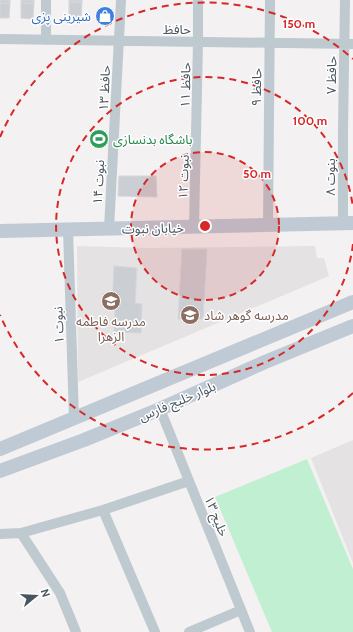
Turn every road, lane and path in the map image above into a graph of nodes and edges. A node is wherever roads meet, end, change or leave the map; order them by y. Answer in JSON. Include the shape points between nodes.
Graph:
{"nodes":[{"id":1,"x":46,"y":0,"type":"edge"},
{"id":2,"x":121,"y":0,"type":"edge"},
{"id":3,"x":198,"y":0,"type":"edge"},
{"id":4,"x":270,"y":0,"type":"edge"},
{"id":5,"x":346,"y":0,"type":"edge"},
{"id":6,"x":0,"y":40,"type":"edge"},
{"id":7,"x":46,"y":40,"type":"junction"},
{"id":8,"x":119,"y":41,"type":"junction"},
{"id":9,"x":198,"y":42,"type":"junction"},
{"id":10,"x":270,"y":43,"type":"junction"},
{"id":11,"x":349,"y":44,"type":"edge"},
{"id":12,"x":197,"y":129,"type":"joint"},
{"id":13,"x":343,"y":131,"type":"joint"},
{"id":14,"x":114,"y":136,"type":"joint"},
{"id":15,"x":348,"y":224,"type":"edge"},
{"id":16,"x":268,"y":225,"type":"junction"},
{"id":17,"x":194,"y":227,"type":"junction"},
{"id":18,"x":68,"y":229,"type":"junction"},
{"id":19,"x":109,"y":229,"type":"junction"},
{"id":20,"x":0,"y":231,"type":"edge"},
{"id":21,"x":353,"y":302,"type":"edge"},
{"id":22,"x":353,"y":326,"type":"edge"},
{"id":23,"x":160,"y":409,"type":"junction"},
{"id":24,"x":74,"y":419,"type":"junction"},
{"id":25,"x":0,"y":449,"type":"edge"},
{"id":26,"x":0,"y":471,"type":"edge"},
{"id":27,"x":190,"y":481,"type":"junction"},
{"id":28,"x":103,"y":510,"type":"junction"},
{"id":29,"x":21,"y":533,"type":"junction"},
{"id":30,"x":0,"y":534,"type":"edge"},
{"id":31,"x":241,"y":610,"type":"junction"},
{"id":32,"x":76,"y":632,"type":"edge"},
{"id":33,"x":155,"y":632,"type":"edge"},
{"id":34,"x":189,"y":632,"type":"edge"},
{"id":35,"x":250,"y":632,"type":"edge"}],
"edges":[{"from":1,"to":7,"type":"street"},
{"from":2,"to":8,"type":"street","name":"حافظ ۱۳"},
{"from":3,"to":9,"type":"street","name":"حافظ ۱۱"},
{"from":4,"to":10,"type":"street","name":"حافظ ۹"},
{"from":5,"to":11,"type":"street","name":"حافظ ۷"},
{"from":6,"to":7,"type":"street","name":"حافظ"},
{"from":7,"to":8,"type":"street","name":"حافظ"},
{"from":8,"to":9,"type":"street","name":"حافظ"},
{"from":8,"to":14,"type":"street","name":"حافظ ۱۳"},
{"from":9,"to":10,"type":"street","name":"حافظ"},
{"from":9,"to":12,"type":"street","name":"حافظ ۱۱"},
{"from":10,"to":11,"type":"street","name":"حافظ"},
{"from":10,"to":16,"type":"street","name":"حافظ ۹"},
{"from":11,"to":13,"type":"street","name":"حافظ ۷"},
{"from":12,"to":17,"type":"street","name":"نبوت ۱۲"},
{"from":13,"to":15,"type":"street","name":"بنوت ۸"},
{"from":14,"to":19,"type":"street","name":"نبوت ۱۴"},
{"from":15,"to":16,"type":"main road","name":"خیابان نبوت"},
{"from":16,"to":17,"type":"main road","name":"خیابان نبوت"},
{"from":17,"to":19,"type":"main road","name":"خیابان نبوت"},
{"from":18,"to":19,"type":"main road","name":"خیابان نبوت"},
{"from":18,"to":20,"type":"main road","name":"خیابان نبوت"},
{"from":18,"to":24,"type":"street","name":"نبوت ۱"},
{"from":21,"to":24,"type":"main road"},
{"from":22,"to":23,"type":"main road","name":"بلوار خلیج فارس"},
{"from":23,"to":26,"type":"main road","name":"بلوار خلیج فارس"},
{"from":23,"to":27,"type":"street","name":"خلیج ۱۳"},
{"from":24,"to":25,"type":"main road"},
{"from":27,"to":28,"type":"street"},
{"from":27,"to":31,"type":"street","name":"خلیج ۱۳"},
{"from":28,"to":29,"type":"street"},
{"from":28,"to":33,"type":"street"},
{"from":29,"to":30,"type":"street"},
{"from":29,"to":32,"type":"street","via":[[60,592]]},
{"from":31,"to":34,"type":"street"},
{"from":31,"to":35,"type":"street","name":"خلیج ۱۳"}]}
